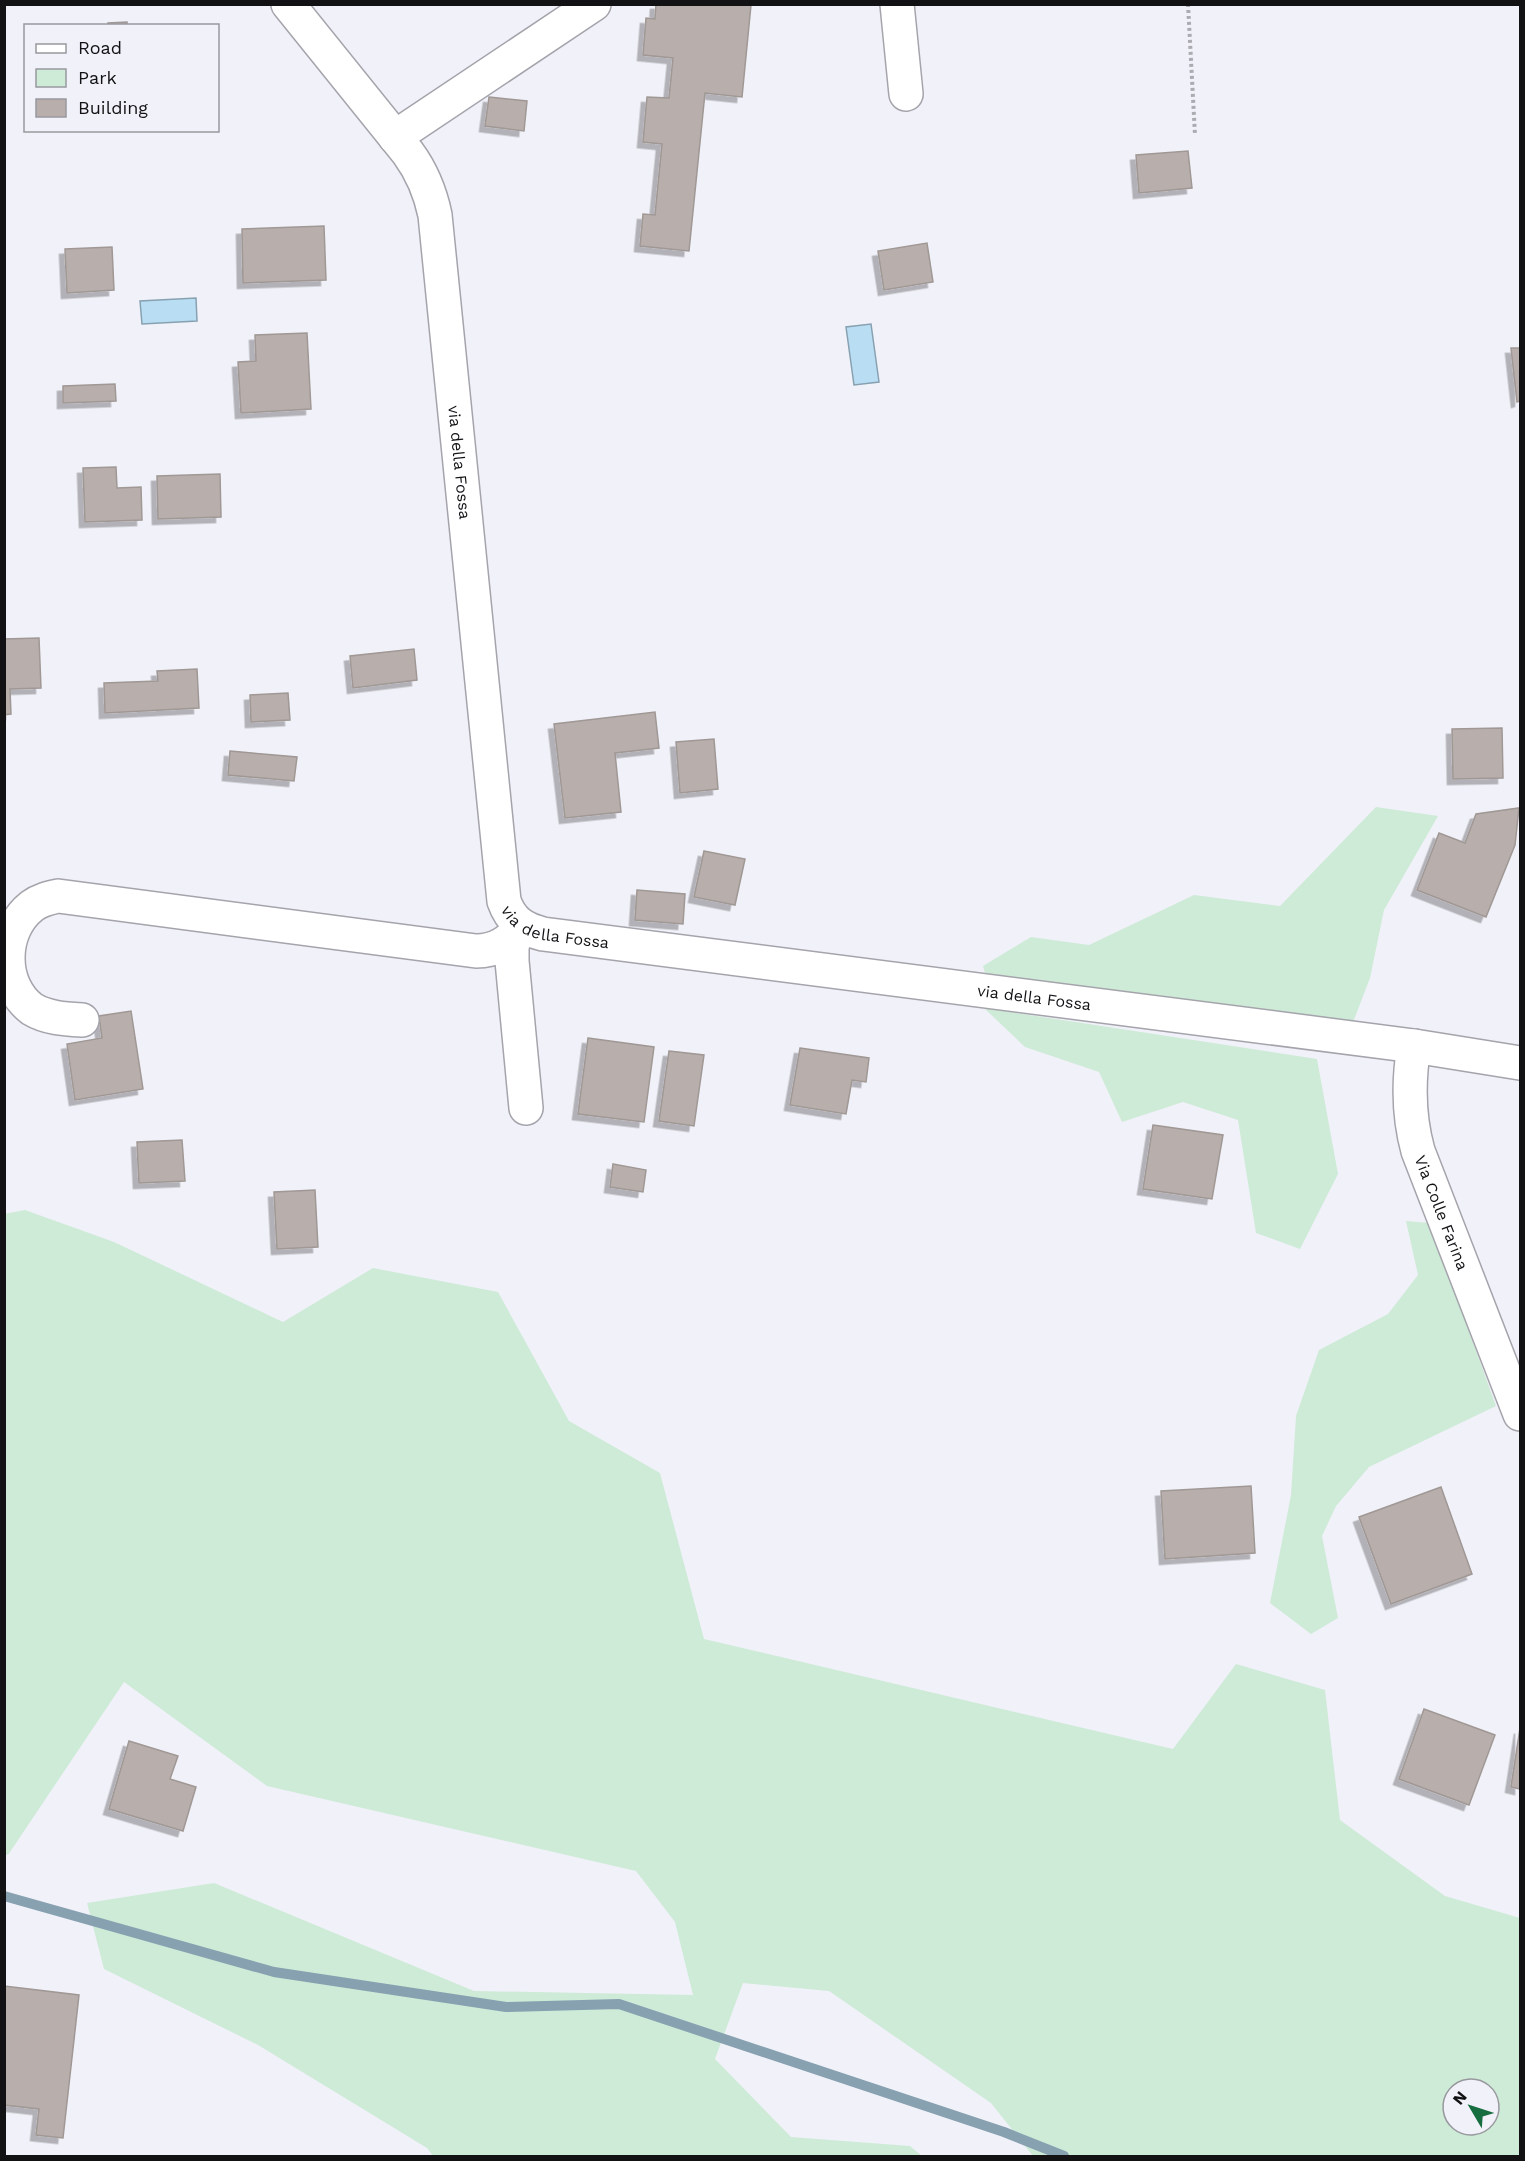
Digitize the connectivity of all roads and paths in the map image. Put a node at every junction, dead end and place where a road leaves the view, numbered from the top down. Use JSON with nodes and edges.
{"nodes":[{"id":1,"x":288,"y":4,"type":"edge"},
{"id":2,"x":594,"y":4,"type":"edge"},
{"id":3,"x":897,"y":4,"type":"edge"},
{"id":4,"x":1188,"y":4,"type":"edge"},
{"id":5,"x":906,"y":94,"type":"dead end"},
{"id":6,"x":1195,"y":135,"type":"dead end"},
{"id":7,"x":395,"y":137,"type":"junction"},
{"id":8,"x":519,"y":930,"type":"junction"},
{"id":9,"x":82,"y":1020,"type":"dead end"},
{"id":10,"x":1414,"y":1046,"type":"junction"},
{"id":11,"x":1521,"y":1063,"type":"edge"},
{"id":12,"x":526,"y":1108,"type":"dead end"},
{"id":13,"x":1513,"y":1375,"type":"edge"},
{"id":14,"x":1521,"y":1414,"type":"edge"}],
"edges":[{"from":1,"to":7,"type":"street","name":"via della Fossa"},
{"from":2,"to":7,"type":"street"},
{"from":3,"to":5,"type":"street"},
{"from":4,"to":6,"type":"path"},
{"from":7,"to":8,"type":"street","name":"via della Fossa"},
{"from":8,"to":9,"type":"street"},
{"from":8,"to":10,"type":"street","name":"via della Fossa"},
{"from":8,"to":12,"type":"street"},
{"from":10,"to":11,"type":"street","name":"via della Fossa"},
{"from":10,"to":13,"type":"street","name":"Via Colle Farina"},
{"from":13,"to":14,"type":"street","name":"Via Colle Farina"}]}
